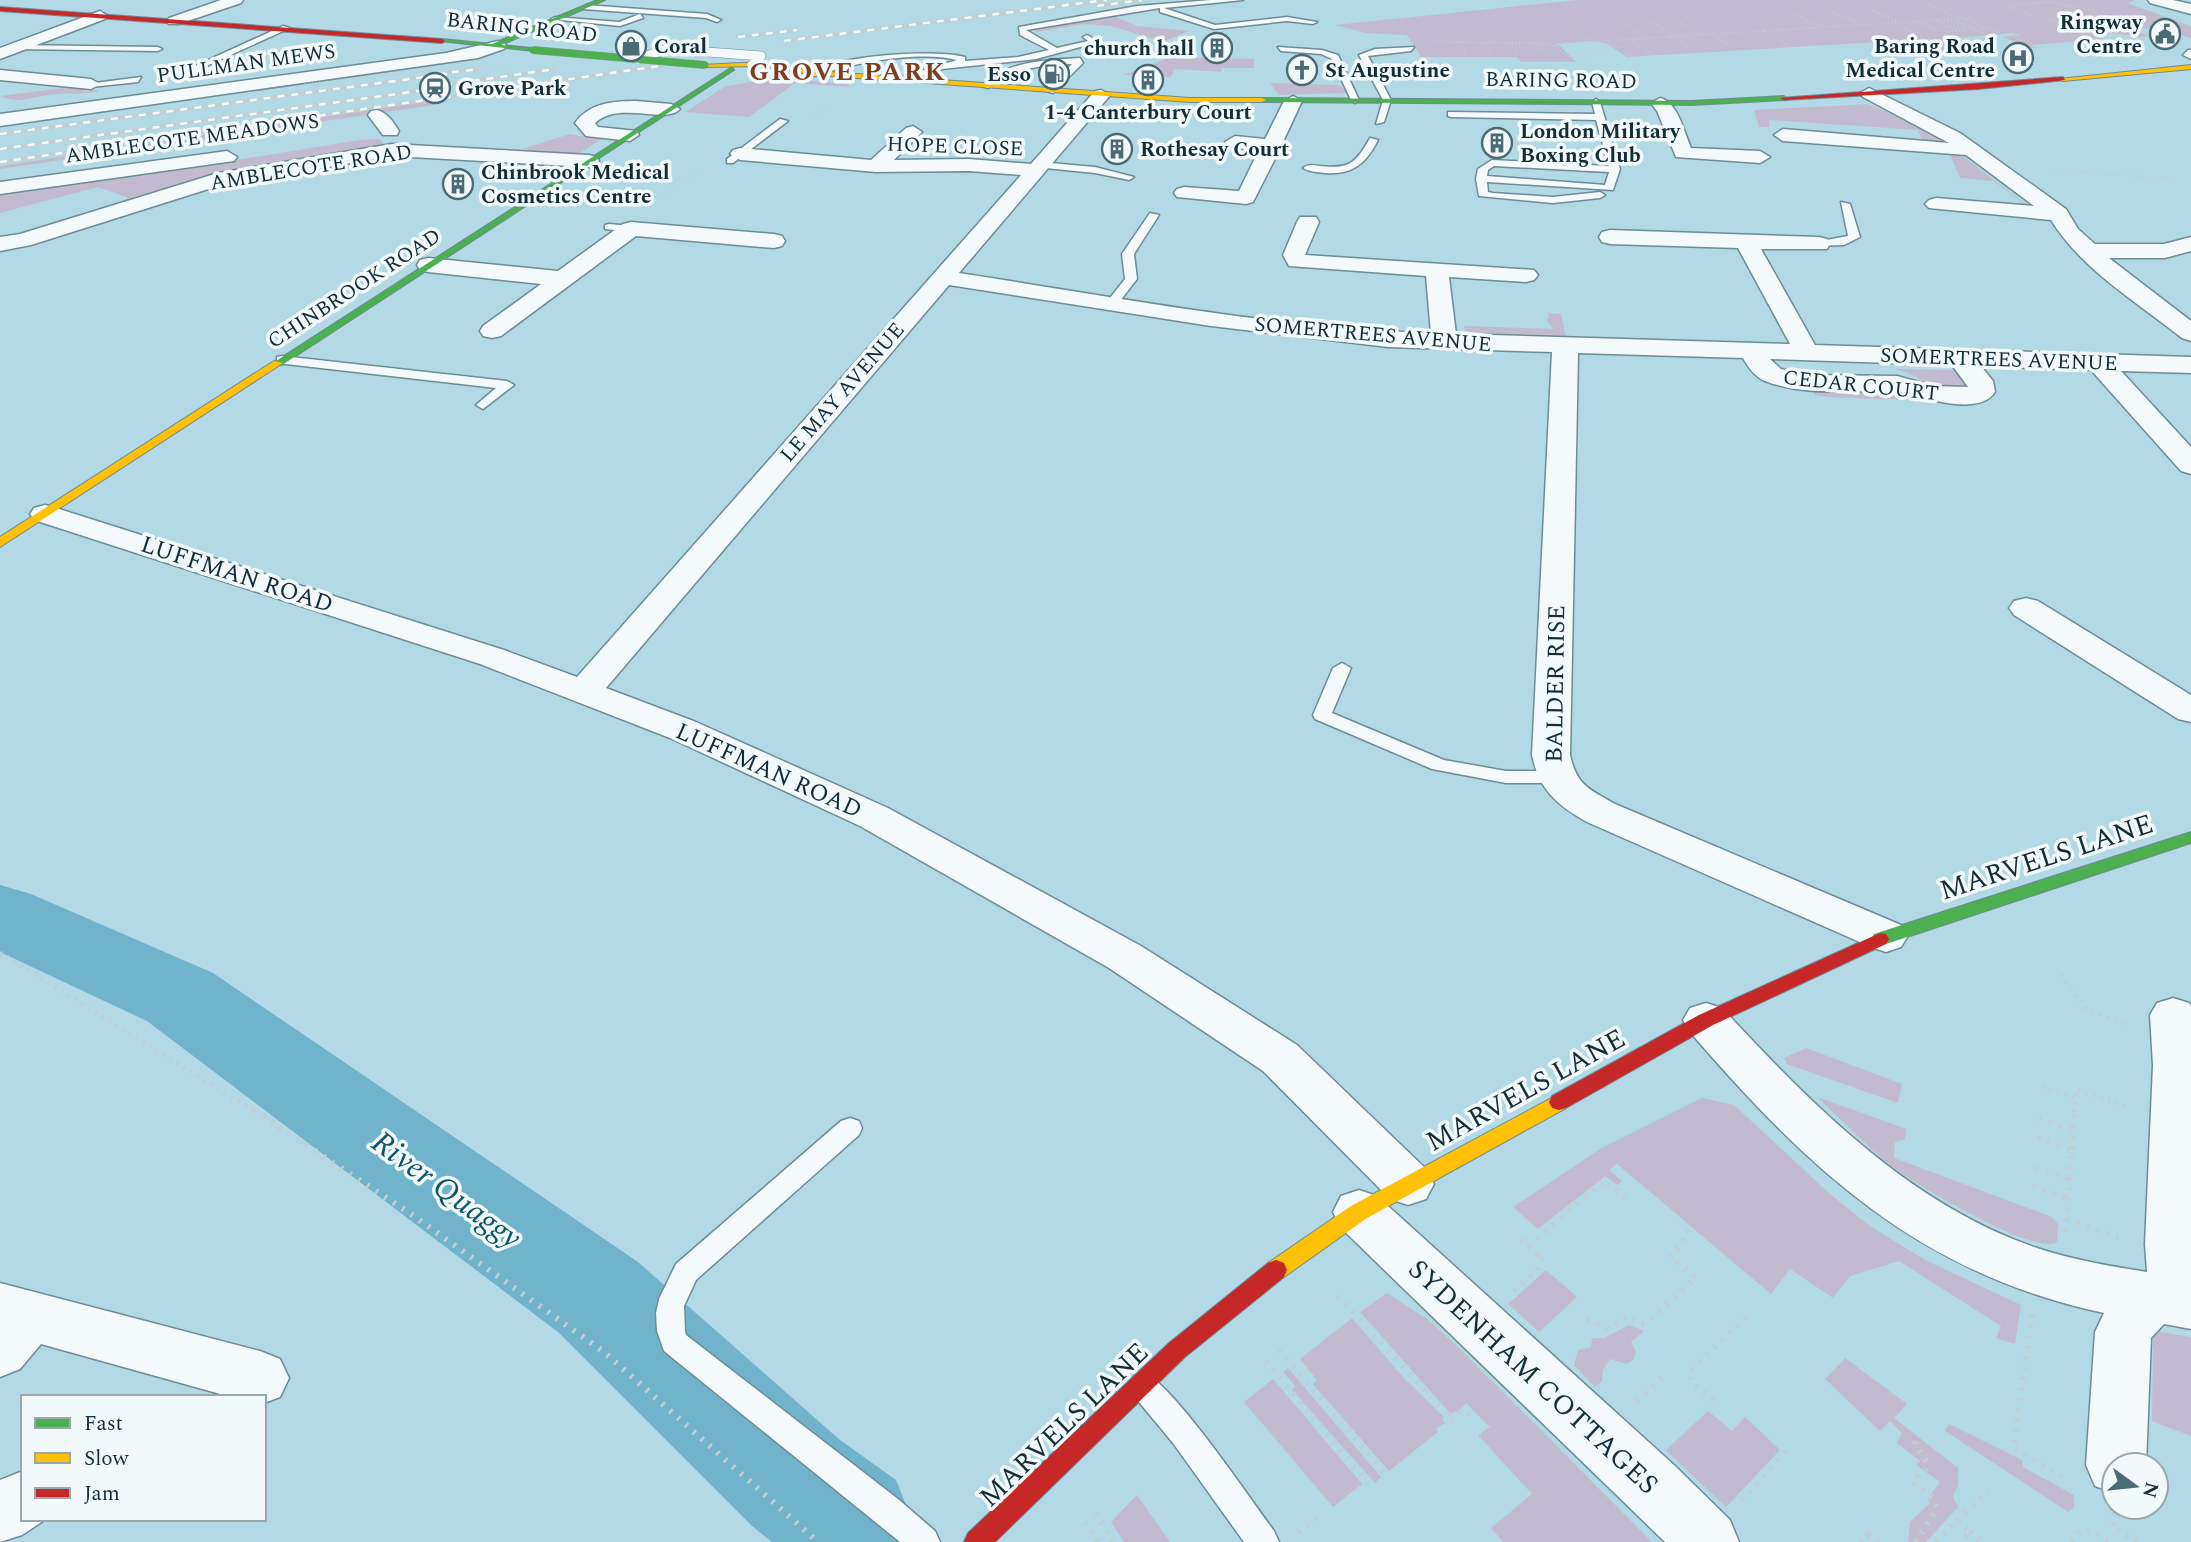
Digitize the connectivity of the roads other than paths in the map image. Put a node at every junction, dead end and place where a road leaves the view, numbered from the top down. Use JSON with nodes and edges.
{"nodes":[{"id":1,"x":236,"y":0,"type":"edge"},
{"id":2,"x":1239,"y":0,"type":"edge"},
{"id":3,"x":2155,"y":0,"type":"edge"},
{"id":4,"x":594,"y":3,"type":"edge"},
{"id":5,"x":118,"y":4,"type":"dead end"},
{"id":6,"x":1148,"y":7,"type":"junction"},
{"id":7,"x":0,"y":9,"type":"edge"},
{"id":8,"x":2191,"y":9,"type":"edge"},
{"id":9,"x":83,"y":15,"type":"junction"},
{"id":10,"x":100,"y":16,"type":"junction"},
{"id":11,"x":640,"y":16,"type":"dead end"},
{"id":12,"x":555,"y":19,"type":"junction"},
{"id":13,"x":717,"y":20,"type":"dead end"},
{"id":14,"x":174,"y":21,"type":"junction"},
{"id":15,"x":1313,"y":22,"type":"dead end"},
{"id":16,"x":286,"y":29,"type":"junction"},
{"id":17,"x":1087,"y":37,"type":"dead end"},
{"id":18,"x":496,"y":46,"type":"junction"},
{"id":19,"x":16,"y":47,"type":"junction"},
{"id":20,"x":158,"y":49,"type":"dead end"},
{"id":21,"x":1281,"y":49,"type":"dead end"},
{"id":22,"x":1411,"y":49,"type":"dead end"},
{"id":23,"x":1054,"y":51,"type":"junction"},
{"id":24,"x":0,"y":54,"type":"edge"},
{"id":25,"x":638,"y":60,"type":"junction"},
{"id":26,"x":958,"y":64,"type":"junction"},
{"id":27,"x":705,"y":65,"type":"junction"},
{"id":28,"x":752,"y":65,"type":"junction"},
{"id":29,"x":2191,"y":67,"type":"edge"},
{"id":30,"x":732,"y":69,"type":"junction"},
{"id":31,"x":190,"y":70,"type":"dead end"},
{"id":32,"x":816,"y":73,"type":"junction"},
{"id":33,"x":0,"y":75,"type":"edge"},
{"id":34,"x":901,"y":78,"type":"junction"},
{"id":35,"x":138,"y":79,"type":"dead end"},
{"id":36,"x":91,"y":84,"type":"joint"},
{"id":37,"x":985,"y":86,"type":"junction"},
{"id":38,"x":1050,"y":91,"type":"junction"},
{"id":39,"x":1869,"y":93,"type":"junction"},
{"id":40,"x":1101,"y":95,"type":"junction"},
{"id":41,"x":1354,"y":100,"type":"junction"},
{"id":42,"x":1387,"y":100,"type":"junction"},
{"id":43,"x":1293,"y":101,"type":"junction"},
{"id":44,"x":1660,"y":103,"type":"junction"},
{"id":45,"x":671,"y":109,"type":"junction"},
{"id":46,"x":1598,"y":109,"type":"junction"},
{"id":47,"x":1451,"y":114,"type":"dead end"},
{"id":48,"x":0,"y":120,"type":"edge"},
{"id":49,"x":783,"y":121,"type":"dead end"},
{"id":50,"x":1379,"y":122,"type":"dead end"},
{"id":51,"x":913,"y":132,"type":"dead end"},
{"id":52,"x":630,"y":135,"type":"junction"},
{"id":53,"x":1783,"y":135,"type":"dead end"},
{"id":54,"x":1373,"y":140,"type":"dead end"},
{"id":55,"x":1235,"y":142,"type":"dead end"},
{"id":56,"x":1274,"y":146,"type":"junction"},
{"id":57,"x":405,"y":149,"type":"junction"},
{"id":58,"x":1973,"y":151,"type":"junction"},
{"id":59,"x":735,"y":157,"type":"joint"},
{"id":60,"x":1760,"y":157,"type":"dead end"},
{"id":61,"x":589,"y":161,"type":"junction"},
{"id":62,"x":876,"y":166,"type":"junction"},
{"id":63,"x":1036,"y":168,"type":"junction"},
{"id":64,"x":1308,"y":168,"type":"dead end"},
{"id":65,"x":1615,"y":169,"type":"junction"},
{"id":66,"x":1129,"y":177,"type":"dead end"},
{"id":67,"x":1481,"y":179,"type":"junction"},
{"id":68,"x":0,"y":188,"type":"edge"},
{"id":69,"x":1609,"y":188,"type":"junction"},
{"id":70,"x":1184,"y":193,"type":"dead end"},
{"id":71,"x":1845,"y":204,"type":"dead end"},
{"id":72,"x":1936,"y":204,"type":"dead end"},
{"id":73,"x":2058,"y":214,"type":"junction"},
{"id":74,"x":1154,"y":215,"type":"dead end"},
{"id":75,"x":1308,"y":222,"type":"dead end"},
{"id":76,"x":1610,"y":237,"type":"dead end"},
{"id":77,"x":774,"y":241,"type":"dead end"},
{"id":78,"x":1746,"y":242,"type":"junction"},
{"id":79,"x":0,"y":244,"type":"edge"},
{"id":80,"x":1819,"y":244,"type":"joint"},
{"id":81,"x":2191,"y":244,"type":"edge"},
{"id":82,"x":2089,"y":251,"type":"junction"},
{"id":83,"x":428,"y":265,"type":"junction"},
{"id":84,"x":1437,"y":270,"type":"junction"},
{"id":85,"x":1526,"y":275,"type":"dead end"},
{"id":86,"x":942,"y":276,"type":"junction"},
{"id":87,"x":563,"y":279,"type":"junction"},
{"id":88,"x":1170,"y":294,"type":"dead end"},
{"id":89,"x":1112,"y":303,"type":"junction"},
{"id":90,"x":1216,"y":309,"type":"junction"},
{"id":91,"x":1283,"y":310,"type":"dead end"},
{"id":92,"x":1416,"y":315,"type":"dead end"},
{"id":93,"x":1530,"y":323,"type":"dead end"},
{"id":94,"x":1443,"y":330,"type":"junction"},
{"id":95,"x":492,"y":331,"type":"dead end"},
{"id":96,"x":2191,"y":333,"type":"edge"},
{"id":97,"x":1565,"y":346,"type":"junction"},
{"id":98,"x":1753,"y":352,"type":"junction"},
{"id":99,"x":1807,"y":354,"type":"junction"},
{"id":100,"x":1961,"y":359,"type":"junction"},
{"id":101,"x":282,"y":360,"type":"junction"},
{"id":102,"x":2098,"y":362,"type":"junction"},
{"id":103,"x":2191,"y":365,"type":"edge"},
{"id":104,"x":482,"y":405,"type":"dead end"},
{"id":105,"x":2191,"y":465,"type":"edge"},
{"id":106,"x":45,"y":514,"type":"junction"},
{"id":107,"x":0,"y":543,"type":"edge"},
{"id":108,"x":2026,"y":608,"type":"dead end"},
{"id":109,"x":1342,"y":668,"type":"dead end"},
{"id":110,"x":584,"y":691,"type":"junction"},
{"id":111,"x":2191,"y":711,"type":"edge"},
{"id":112,"x":1554,"y":776,"type":"junction"},
{"id":113,"x":2191,"y":837,"type":"edge"},
{"id":114,"x":1886,"y":936,"type":"junction"},
{"id":115,"x":2173,"y":1015,"type":"dead end"},
{"id":116,"x":1706,"y":1020,"type":"junction"},
{"id":117,"x":2184,"y":1067,"type":"edge"},
{"id":118,"x":850,"y":1128,"type":"dead end"},
{"id":119,"x":1409,"y":1184,"type":"junction"},
{"id":120,"x":1359,"y":1212,"type":"junction"},
{"id":121,"x":2172,"y":1300,"type":"edge"},
{"id":122,"x":10,"y":1325,"type":"edge"},
{"id":123,"x":1141,"y":1382,"type":"junction"},
{"id":124,"x":227,"y":1395,"type":"edge"},
{"id":125,"x":2093,"y":1473,"type":"edge"},
{"id":126,"x":21,"y":1502,"type":"edge"},
{"id":127,"x":0,"y":1513,"type":"edge"},
{"id":128,"x":1720,"y":1527,"type":"edge"},
{"id":129,"x":924,"y":1542,"type":"edge"},
{"id":130,"x":977,"y":1542,"type":"edge"},
{"id":131,"x":1263,"y":1542,"type":"edge"}],
"edges":[{"from":1,"to":14,"type":"street"},
{"from":2,"to":6,"type":"lane"},
{"from":3,"to":8,"type":"street"},
{"from":4,"to":12,"type":"main road"},
{"from":4,"to":13,"type":"lane"},
{"from":5,"to":9,"type":"street","name":"BARING ROAD"},
{"from":6,"to":15,"type":"lane"},
{"from":6,"to":23,"type":"lane"},
{"from":7,"to":9,"type":"main road","name":"BARING ROAD"},
{"from":9,"to":10,"type":"main road","name":"BARING ROAD"},
{"from":10,"to":14,"type":"main road","name":"BARING ROAD"},
{"from":10,"to":19,"type":"street"},
{"from":11,"to":12,"type":"lane"},
{"from":12,"to":18,"type":"main road"},
{"from":14,"to":16,"type":"main road","name":"BARING ROAD"},
{"from":16,"to":18,"type":"main road","name":"BARING ROAD"},
{"from":16,"to":31,"type":"lane"},
{"from":17,"to":23,"type":"lane"},
{"from":18,"to":25,"type":"main road","name":"BARING ROAD","bridge":true},
{"from":18,"to":48,"type":"street","name":"PULLMAN MEWS"},
{"from":19,"to":20,"type":"lane"},
{"from":19,"to":24,"type":"street"},
{"from":21,"to":41,"type":"lane"},
{"from":22,"to":42,"type":"lane"},
{"from":23,"to":26,"type":"lane"},
{"from":25,"to":27,"type":"main road","name":"BARING ROAD","bridge":true},
{"from":25,"to":28,"type":"lane","bridge":true},
{"from":26,"to":32,"type":"lane"},
{"from":26,"to":34,"type":"lane"},
{"from":27,"to":28,"type":"main road","name":"BARING ROAD"},
{"from":27,"to":30,"type":"main road","name":"BARING ROAD"},
{"from":28,"to":32,"type":"main road","name":"BARING ROAD"},
{"from":29,"to":39,"type":"main road","name":"BARING ROAD"},
{"from":30,"to":32,"type":"main road","name":"BARING ROAD"},
{"from":30,"to":45,"type":"main road","name":"CHINBROOK ROAD"},
{"from":32,"to":34,"type":"main road","name":"BARING ROAD"},
{"from":33,"to":36,"type":"street"},
{"from":34,"to":37,"type":"main road","name":"BARING ROAD"},
{"from":35,"to":36,"type":"lane"},
{"from":37,"to":38,"type":"main road","name":"BARING ROAD"},
{"from":37,"to":38,"type":"lane"},
{"from":38,"to":40,"type":"main road","name":"BARING ROAD"},
{"from":39,"to":44,"type":"main road","name":"BARING ROAD"},
{"from":39,"to":58,"type":"street"},
{"from":40,"to":43,"type":"main road","name":"BARING ROAD"},
{"from":40,"to":63,"type":"street","name":"LE MAY AVENUE"},
{"from":41,"to":42,"type":"main road","name":"BARING ROAD"},
{"from":41,"to":43,"type":"main road","name":"BARING ROAD"},
{"from":42,"to":46,"type":"main road","name":"BARING ROAD"},
{"from":42,"to":50,"type":"lane"},
{"from":43,"to":56,"type":"street"},
{"from":44,"to":46,"type":"main road","name":"BARING ROAD"},
{"from":44,"to":60,"type":"street"},
{"from":45,"to":52,"type":"main road","name":"CHINBROOK ROAD"},
{"from":45,"to":52,"type":"street"},
{"from":46,"to":47,"type":"lane"},
{"from":46,"to":65,"type":"lane"},
{"from":49,"to":59,"type":"lane","name":"HOPE CLOSE"},
{"from":51,"to":62,"type":"street","name":"HOPE CLOSE"},
{"from":52,"to":61,"type":"main road","name":"CHINBROOK ROAD"},
{"from":53,"to":58,"type":"street"},
{"from":54,"to":64,"type":"lane"},
{"from":55,"to":56,"type":"street"},
{"from":56,"to":70,"type":"street"},
{"from":57,"to":61,"type":"street","name":"AMBLECOTE ROAD"},
{"from":57,"to":68,"type":"street","name":"AMBLECOTE MEADOWS"},
{"from":57,"to":79,"type":"street","name":"AMBLECOTE ROAD"},
{"from":58,"to":73,"type":"street"},
{"from":59,"to":62,"type":"street","name":"HOPE CLOSE"},
{"from":61,"to":83,"type":"main road","name":"CHINBROOK ROAD"},
{"from":62,"to":63,"type":"street","name":"HOPE CLOSE"},
{"from":63,"to":66,"type":"lane"},
{"from":63,"to":86,"type":"street","name":"LE MAY AVENUE"},
{"from":65,"to":67,"type":"lane"},
{"from":65,"to":69,"type":"lane"},
{"from":67,"to":69,"type":"lane"},
{"from":67,"to":69,"type":"lane"},
{"from":71,"to":80,"type":"lane"},
{"from":72,"to":73,"type":"street"},
{"from":73,"to":82,"type":"street"},
{"from":74,"to":89,"type":"lane"},
{"from":75,"to":84,"type":"street"},
{"from":76,"to":78,"type":"street"},
{"from":77,"to":87,"type":"street"},
{"from":78,"to":80,"type":"street"},
{"from":78,"to":99,"type":"street"},
{"from":81,"to":82,"type":"street"},
{"from":82,"to":96,"type":"street"},
{"from":83,"to":87,"type":"street"},
{"from":83,"to":101,"type":"main road","name":"CHINBROOK ROAD"},
{"from":84,"to":85,"type":"street"},
{"from":84,"to":94,"type":"street"},
{"from":86,"to":89,"type":"street","name":"SOMERTREES AVENUE"},
{"from":86,"to":110,"type":"street","name":"LE MAY AVENUE"},
{"from":87,"to":95,"type":"street"},
{"from":88,"to":90,"type":"street"},
{"from":89,"to":90,"type":"street","name":"SOMERTREES AVENUE"},
{"from":90,"to":91,"type":"street"},
{"from":90,"to":94,"type":"street","name":"SOMERTREES AVENUE"},
{"from":92,"to":94,"type":"street"},
{"from":93,"to":94,"type":"street"},
{"from":94,"to":97,"type":"street","name":"SOMERTREES AVENUE"},
{"from":97,"to":98,"type":"street","name":"SOMERTREES AVENUE"},
{"from":97,"to":112,"type":"street","name":"BALDER RISE"},
{"from":98,"to":99,"type":"street","name":"SOMERTREES AVENUE"},
{"from":98,"to":100,"type":"street","name":"CEDAR COURT"},
{"from":99,"to":100,"type":"street","name":"SOMERTREES AVENUE"},
{"from":100,"to":102,"type":"street","name":"SOMERTREES AVENUE"},
{"from":101,"to":104,"type":"lane"},
{"from":101,"to":106,"type":"main road","name":"CHINBROOK ROAD"},
{"from":102,"to":103,"type":"street","name":"SOMERTREES AVENUE"},
{"from":102,"to":105,"type":"street"},
{"from":106,"to":107,"type":"main road","name":"CHINBROOK ROAD"},
{"from":106,"to":110,"type":"street","name":"LUFFMAN ROAD"},
{"from":108,"to":111,"type":"street"},
{"from":109,"to":112,"type":"lane"},
{"from":110,"to":119,"type":"street","name":"LUFFMAN ROAD"},
{"from":112,"to":114,"type":"street","name":"BALDER RISE"},
{"from":113,"to":114,"type":"main road","name":"MARVELS LANE"},
{"from":114,"to":116,"type":"main road","name":"MARVELS LANE"},
{"from":115,"to":117,"type":"street"},
{"from":116,"to":119,"type":"main road","name":"MARVELS LANE"},
{"from":116,"to":121,"type":"street"},
{"from":117,"to":121,"type":"street"},
{"from":118,"to":129,"type":"lane"},
{"from":119,"to":120,"type":"main road","name":"MARVELS LANE"},
{"from":120,"to":123,"type":"main road","name":"MARVELS LANE"},
{"from":120,"to":128,"type":"street","name":"SYDENHAM COTTAGES"},
{"from":121,"to":125,"type":"street"},
{"from":122,"to":124,"type":"street"},
{"from":123,"to":130,"type":"main road","name":"MARVELS LANE"},
{"from":123,"to":131,"type":"lane"},
{"from":126,"to":127,"type":"street"}]}
